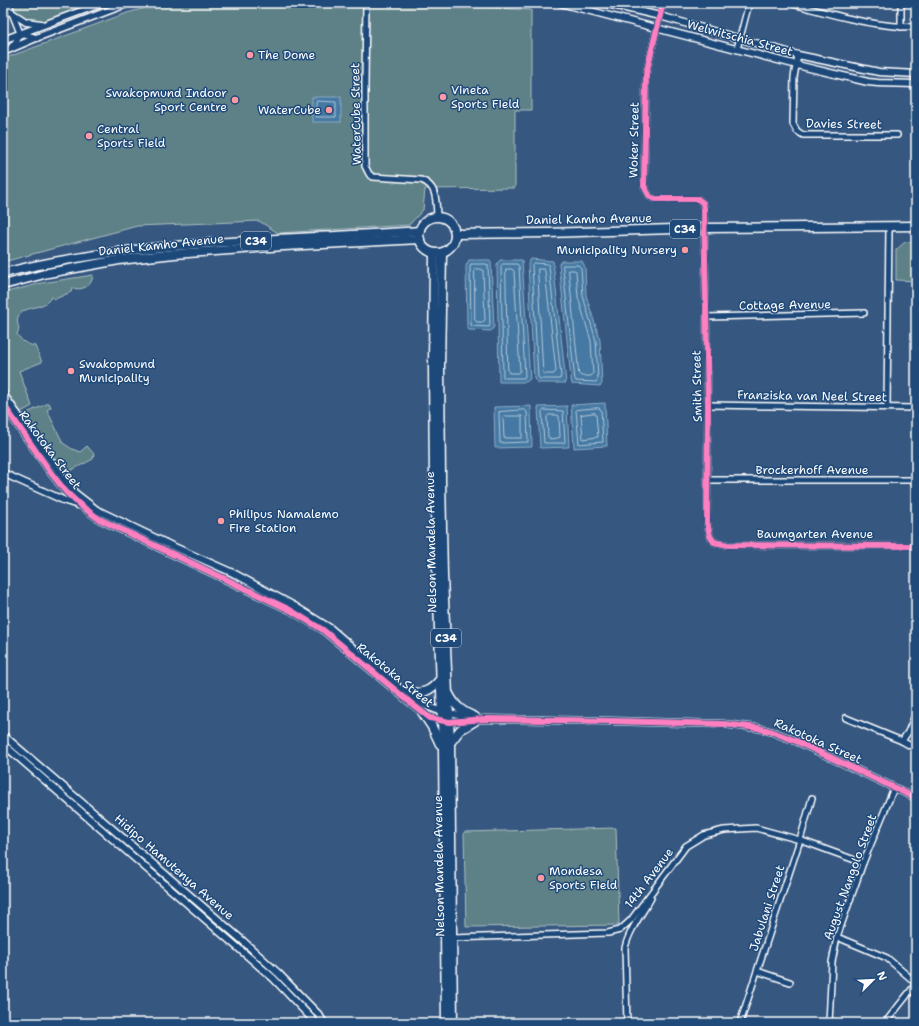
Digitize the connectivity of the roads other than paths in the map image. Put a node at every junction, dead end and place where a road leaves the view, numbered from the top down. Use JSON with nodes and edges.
{"nodes":[{"id":1,"x":4,"y":3,"type":"edge"},
{"id":2,"x":9,"y":3,"type":"edge"},
{"id":3,"x":103,"y":3,"type":"edge"},
{"id":4,"x":129,"y":3,"type":"edge"},
{"id":5,"x":366,"y":3,"type":"edge"},
{"id":6,"x":560,"y":3,"type":"edge"},
{"id":7,"x":604,"y":3,"type":"edge"},
{"id":8,"x":663,"y":3,"type":"edge"},
{"id":9,"x":749,"y":3,"type":"edge"},
{"id":10,"x":789,"y":3,"type":"edge"},
{"id":11,"x":901,"y":3,"type":"edge"},
{"id":12,"x":3,"y":6,"type":"edge"},
{"id":13,"x":12,"y":13,"type":"junction"},
{"id":14,"x":660,"y":16,"type":"junction"},
{"id":15,"x":50,"y":23,"type":"junction"},
{"id":16,"x":901,"y":27,"type":"junction"},
{"id":17,"x":916,"y":27,"type":"edge"},
{"id":18,"x":657,"y":28,"type":"junction"},
{"id":19,"x":20,"y":33,"type":"junction"},
{"id":20,"x":36,"y":38,"type":"junction"},
{"id":21,"x":739,"y":39,"type":"junction"},
{"id":22,"x":3,"y":40,"type":"edge"},
{"id":23,"x":10,"y":49,"type":"junction"},
{"id":24,"x":737,"y":49,"type":"junction"},
{"id":25,"x":3,"y":52,"type":"edge"},
{"id":26,"x":798,"y":55,"type":"junction"},
{"id":27,"x":797,"y":65,"type":"junction"},
{"id":28,"x":916,"y":74,"type":"edge"},
{"id":29,"x":916,"y":84,"type":"edge"},
{"id":30,"x":897,"y":135,"type":"dead end"},
{"id":31,"x":436,"y":217,"type":"junction"},
{"id":32,"x":916,"y":226,"type":"edge"},
{"id":33,"x":889,"y":227,"type":"junction"},
{"id":34,"x":705,"y":228,"type":"junction"},
{"id":35,"x":455,"y":234,"type":"junction"},
{"id":36,"x":420,"y":235,"type":"junction"},
{"id":37,"x":438,"y":253,"type":"junction"},
{"id":38,"x":3,"y":273,"type":"edge"},
{"id":39,"x":3,"y":285,"type":"edge"},
{"id":40,"x":864,"y":313,"type":"dead end"},
{"id":41,"x":707,"y":317,"type":"junction"},
{"id":42,"x":3,"y":394,"type":"edge"},
{"id":43,"x":3,"y":404,"type":"edge"},
{"id":44,"x":708,"y":405,"type":"junction"},
{"id":45,"x":887,"y":408,"type":"junction"},
{"id":46,"x":916,"y":408,"type":"edge"},
{"id":47,"x":5,"y":474,"type":"dead end"},
{"id":48,"x":708,"y":480,"type":"junction"},
{"id":49,"x":916,"y":480,"type":"edge"},
{"id":50,"x":80,"y":505,"type":"junction"},
{"id":51,"x":714,"y":542,"type":"joint"},
{"id":52,"x":916,"y":546,"type":"edge"},
{"id":53,"x":441,"y":678,"type":"junction"},
{"id":54,"x":404,"y":692,"type":"junction"},
{"id":55,"x":448,"y":692,"type":"junction"},
{"id":56,"x":422,"y":712,"type":"junction"},
{"id":57,"x":916,"y":713,"type":"edge"},
{"id":58,"x":445,"y":717,"type":"junction"},
{"id":59,"x":846,"y":718,"type":"dead end"},
{"id":60,"x":475,"y":719,"type":"junction"},
{"id":61,"x":3,"y":735,"type":"edge"},
{"id":62,"x":902,"y":741,"type":"junction"},
{"id":63,"x":450,"y":743,"type":"junction"},
{"id":64,"x":3,"y":744,"type":"edge"},
{"id":65,"x":916,"y":749,"type":"edge"},
{"id":66,"x":443,"y":750,"type":"junction"},
{"id":67,"x":894,"y":788,"type":"junction"},
{"id":68,"x":812,"y":798,"type":"dead end"},
{"id":69,"x":916,"y":798,"type":"edge"},
{"id":70,"x":800,"y":840,"type":"junction"},
{"id":71,"x":863,"y":863,"type":"junction"},
{"id":72,"x":661,"y":880,"type":"junction"},
{"id":73,"x":837,"y":937,"type":"junction"},
{"id":74,"x":448,"y":938,"type":"junction"},
{"id":75,"x":757,"y":971,"type":"junction"},
{"id":76,"x":790,"y":982,"type":"dead end"},
{"id":77,"x":916,"y":984,"type":"edge"},
{"id":78,"x":316,"y":1023,"type":"edge"},
{"id":79,"x":324,"y":1023,"type":"edge"},
{"id":80,"x":446,"y":1023,"type":"edge"},
{"id":81,"x":453,"y":1023,"type":"edge"},
{"id":82,"x":627,"y":1023,"type":"edge"},
{"id":83,"x":740,"y":1023,"type":"edge"},
{"id":84,"x":829,"y":1023,"type":"edge"},
{"id":85,"x":885,"y":1023,"type":"edge"}],
"edges":[{"from":1,"to":12,"type":"street"},
{"from":2,"to":13,"type":"street"},
{"from":3,"to":15,"type":"street"},
{"from":4,"to":20,"type":"street"},
{"from":5,"to":31,"type":"street","name":"WaterCube Street"},
{"from":6,"to":18,"type":"street","name":"Welwitschia Street"},
{"from":7,"to":14,"type":"street","name":"Welwitschia Street"},
{"from":8,"to":14,"type":"street","name":"Woker Street"},
{"from":9,"to":21,"type":"street"},
{"from":10,"to":16,"type":"street"},
{"from":11,"to":16,"type":"street"},
{"from":13,"to":15,"type":"street"},
{"from":13,"to":19,"type":"street"},
{"from":14,"to":18,"type":"street","name":"Woker Street"},
{"from":14,"to":21,"type":"street","name":"Welwitschia Street"},
{"from":15,"to":19,"type":"street"},
{"from":16,"to":17,"type":"street"},
{"from":18,"to":24,"type":"street","name":"Welwitschia Street"},
{"from":18,"to":34,"type":"street","name":"Woker Street"},
{"from":19,"to":20,"type":"street"},
{"from":19,"to":22,"type":"street"},
{"from":19,"to":23,"type":"street"},
{"from":20,"to":23,"type":"street"},
{"from":21,"to":24,"type":"street"},
{"from":21,"to":26,"type":"street","name":"Welwitschia Street"},
{"from":23,"to":25,"type":"street"},
{"from":24,"to":27,"type":"street","name":"Welwitschia Street"},
{"from":26,"to":27,"type":"street","name":"Davies Street"},
{"from":26,"to":28,"type":"street","name":"Welwitschia Street"},
{"from":27,"to":29,"type":"street","name":"Welwitschia Street"},
{"from":27,"to":30,"type":"street","name":"Davies Street"},
{"from":31,"to":35,"type":"main road"},
{"from":31,"to":36,"type":"main road"},
{"from":32,"to":33,"type":"main road","name":"Daniel Kamho Avenue","number":"C34"},
{"from":33,"to":34,"type":"main road","name":"Daniel Kamho Avenue","number":"C34"},
{"from":33,"to":45,"type":"street"},
{"from":34,"to":35,"type":"main road","name":"Daniel Kamho Avenue","number":"C34"},
{"from":34,"to":41,"type":"street","name":"Smith Street"},
{"from":35,"to":37,"type":"main road"},
{"from":36,"to":37,"type":"main road"},
{"from":36,"to":38,"type":"main road","name":"Daniel Kamho Avenue","number":"C34"},
{"from":36,"to":39,"type":"main road","name":"Daniel Kamho Avenue","number":"C34"},
{"from":37,"to":53,"type":"main road","name":"Nelson Mandela Avenue","number":"C34"},
{"from":37,"to":55,"type":"main road","name":"Nelson Mandela Avenue","number":"C34"},
{"from":40,"to":41,"type":"street","name":"Cottage Avenue"},
{"from":41,"to":44,"type":"street","name":"Smith Street"},
{"from":42,"to":54,"type":"street","name":"Rakotoka Street"},
{"from":43,"to":50,"type":"street","name":"Rakotoka Street"},
{"from":44,"to":45,"type":"street","name":"Franziska van Neel Street"},
{"from":44,"to":48,"type":"street","name":"Smith Street"},
{"from":45,"to":46,"type":"street","name":"Franziska van Neel Street"},
{"from":47,"to":50,"type":"street"},
{"from":48,"to":49,"type":"street","name":"Brockerhoff Avenue"},
{"from":48,"to":51,"type":"street","name":"Smith Street"},
{"from":50,"to":56,"type":"street","name":"Rakotoka Street"},
{"from":51,"to":52,"type":"street","name":"Baumgarten Avenue"},
{"from":53,"to":54,"type":"main road"},
{"from":53,"to":58,"type":"main road","name":"Nelson Mandela Avenue","number":"C34"},
{"from":54,"to":58,"type":"street","name":"Rakotoka Street"},
{"from":55,"to":58,"type":"main road","name":"Nelson Mandela Avenue","number":"C34"},
{"from":55,"to":60,"type":"main road"},
{"from":56,"to":58,"type":"street","name":"Rakotoka Street"},
{"from":56,"to":66,"type":"main road"},
{"from":57,"to":62,"type":"street"},
{"from":58,"to":60,"type":"street","name":"Rakotoka Street"},
{"from":58,"to":63,"type":"main road","name":"Nelson Mandela Avenue","number":"C34"},
{"from":58,"to":66,"type":"main road","name":"Nelson Mandela Avenue","number":"C34"},
{"from":59,"to":62,"type":"street"},
{"from":60,"to":63,"type":"main road"},
{"from":60,"to":67,"type":"street","name":"Rakotoka Street"},
{"from":61,"to":79,"type":"street","name":"Hidipo Hamutenya Avenue"},
{"from":62,"to":65,"type":"street"},
{"from":63,"to":74,"type":"main road","name":"Nelson Mandela Avenue","number":"C34"},
{"from":64,"to":78,"type":"street","name":"Hidipo Hamutenya Avenue"},
{"from":66,"to":74,"type":"main road","name":"Nelson Mandela Avenue","number":"C34"},
{"from":67,"to":69,"type":"street","name":"Rakotoka Street"},
{"from":67,"to":71,"type":"street","name":"August Nangolo Street"},
{"from":68,"to":70,"type":"street","name":"Jabulani Street"},
{"from":70,"to":71,"type":"street","name":"14th Avenue"},
{"from":70,"to":72,"type":"street","name":"14th Avenue"},
{"from":70,"to":75,"type":"street","name":"Jabulani Street"},
{"from":71,"to":73,"type":"street","name":"August Nangolo Street"},
{"from":72,"to":74,"type":"street","name":"14th Avenue"},
{"from":72,"to":82,"type":"street"},
{"from":73,"to":77,"type":"street"},
{"from":73,"to":84,"type":"street","name":"August Nangolo Street"},
{"from":74,"to":80,"type":"main road","name":"Nelson Mandela Avenue","number":"C34"},
{"from":74,"to":81,"type":"main road","name":"Nelson Mandela Avenue","number":"C34"},
{"from":75,"to":76,"type":"street"},
{"from":75,"to":83,"type":"street","name":"Jabulani Street"},
{"from":77,"to":85,"type":"street"}]}
